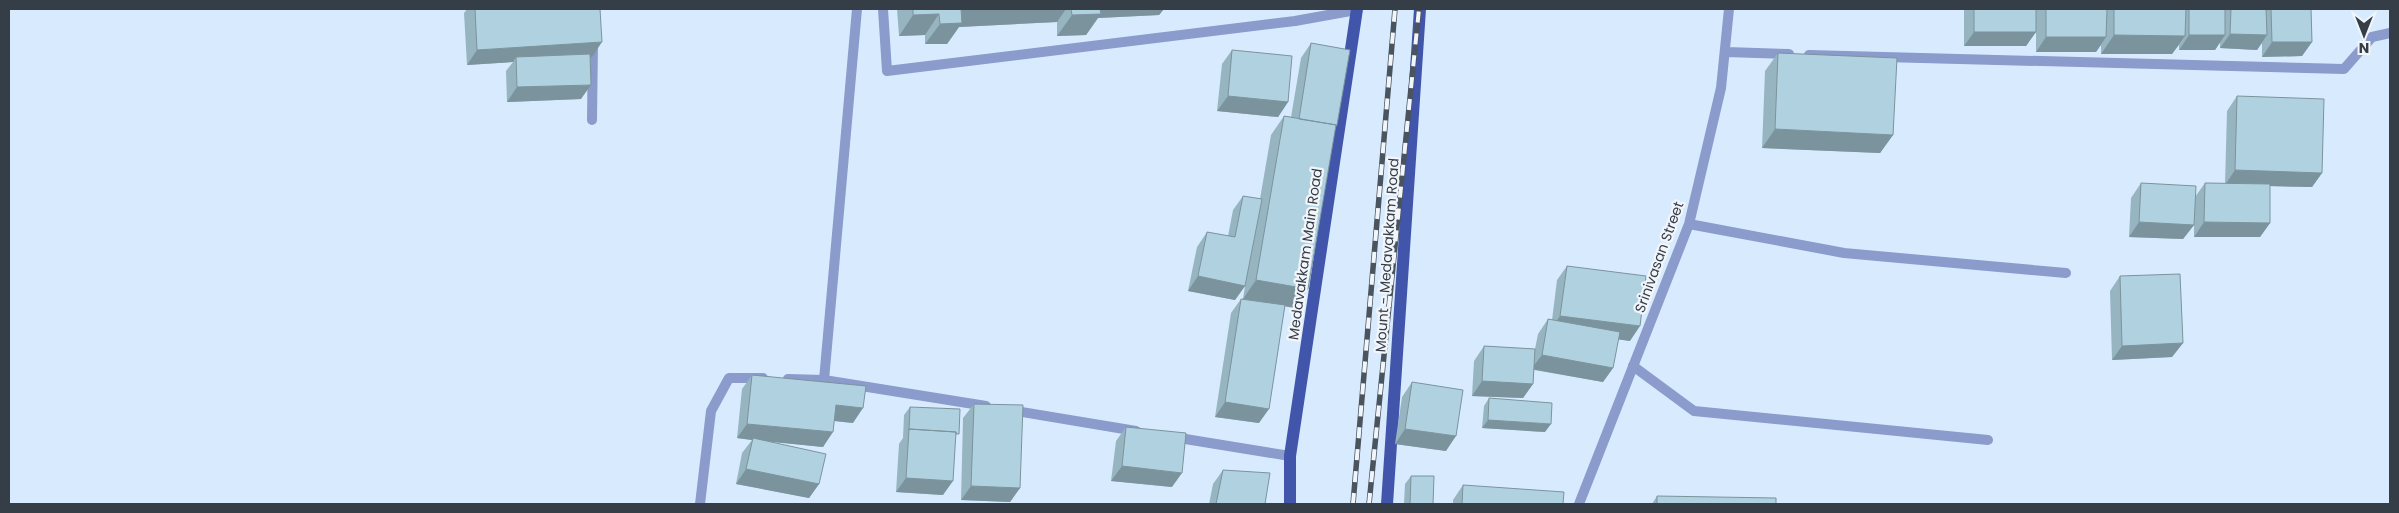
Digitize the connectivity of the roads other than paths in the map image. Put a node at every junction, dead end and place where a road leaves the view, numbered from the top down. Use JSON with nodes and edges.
{"nodes":[{"id":1,"x":857,"y":9,"type":"edge"},
{"id":2,"x":882,"y":9,"type":"edge"},
{"id":3,"x":1356,"y":9,"type":"edge"},
{"id":4,"x":1420,"y":9,"type":"edge"},
{"id":5,"x":1729,"y":9,"type":"edge"},
{"id":6,"x":594,"y":27,"type":"edge"},
{"id":7,"x":2390,"y":33,"type":"edge"},
{"id":8,"x":1726,"y":52,"type":"junction"},
{"id":9,"x":592,"y":120,"type":"dead end"},
{"id":10,"x":1689,"y":224,"type":"junction"},
{"id":11,"x":2066,"y":273,"type":"dead end"},
{"id":12,"x":1633,"y":366,"type":"junction"},
{"id":13,"x":824,"y":380,"type":"junction"},
{"id":14,"x":1145,"y":432,"type":"edge"},
{"id":15,"x":1164,"y":436,"type":"edge"},
{"id":16,"x":1988,"y":440,"type":"dead end"},
{"id":17,"x":1290,"y":456,"type":"junction"},
{"id":18,"x":700,"y":504,"type":"edge"},
{"id":19,"x":1290,"y":504,"type":"edge"},
{"id":20,"x":1386,"y":504,"type":"edge"},
{"id":21,"x":1579,"y":504,"type":"edge"}],
"edges":[{"from":1,"to":13,"type":"street"},
{"from":2,"to":3,"type":"street"},
{"from":3,"to":17,"type":"main road","name":"Medavakkam Main Road"},
{"from":4,"to":20,"type":"main road","name":"Mount - Medavakkam Road"},
{"from":5,"to":8,"type":"street","name":"Srinivasan Street"},
{"from":6,"to":9,"type":"street"},
{"from":7,"to":8,"type":"street"},
{"from":8,"to":10,"type":"street","name":"Srinivasan Street"},
{"from":10,"to":11,"type":"street"},
{"from":10,"to":12,"type":"street","name":"Srinivasan Street"},
{"from":12,"to":16,"type":"street"},
{"from":12,"to":21,"type":"street","name":"Srinivasan Street"},
{"from":13,"to":14,"type":"street"},
{"from":13,"to":18,"type":"street"},
{"from":15,"to":17,"type":"street"},
{"from":17,"to":19,"type":"main road","name":"Medavakkam Main Road"}]}
